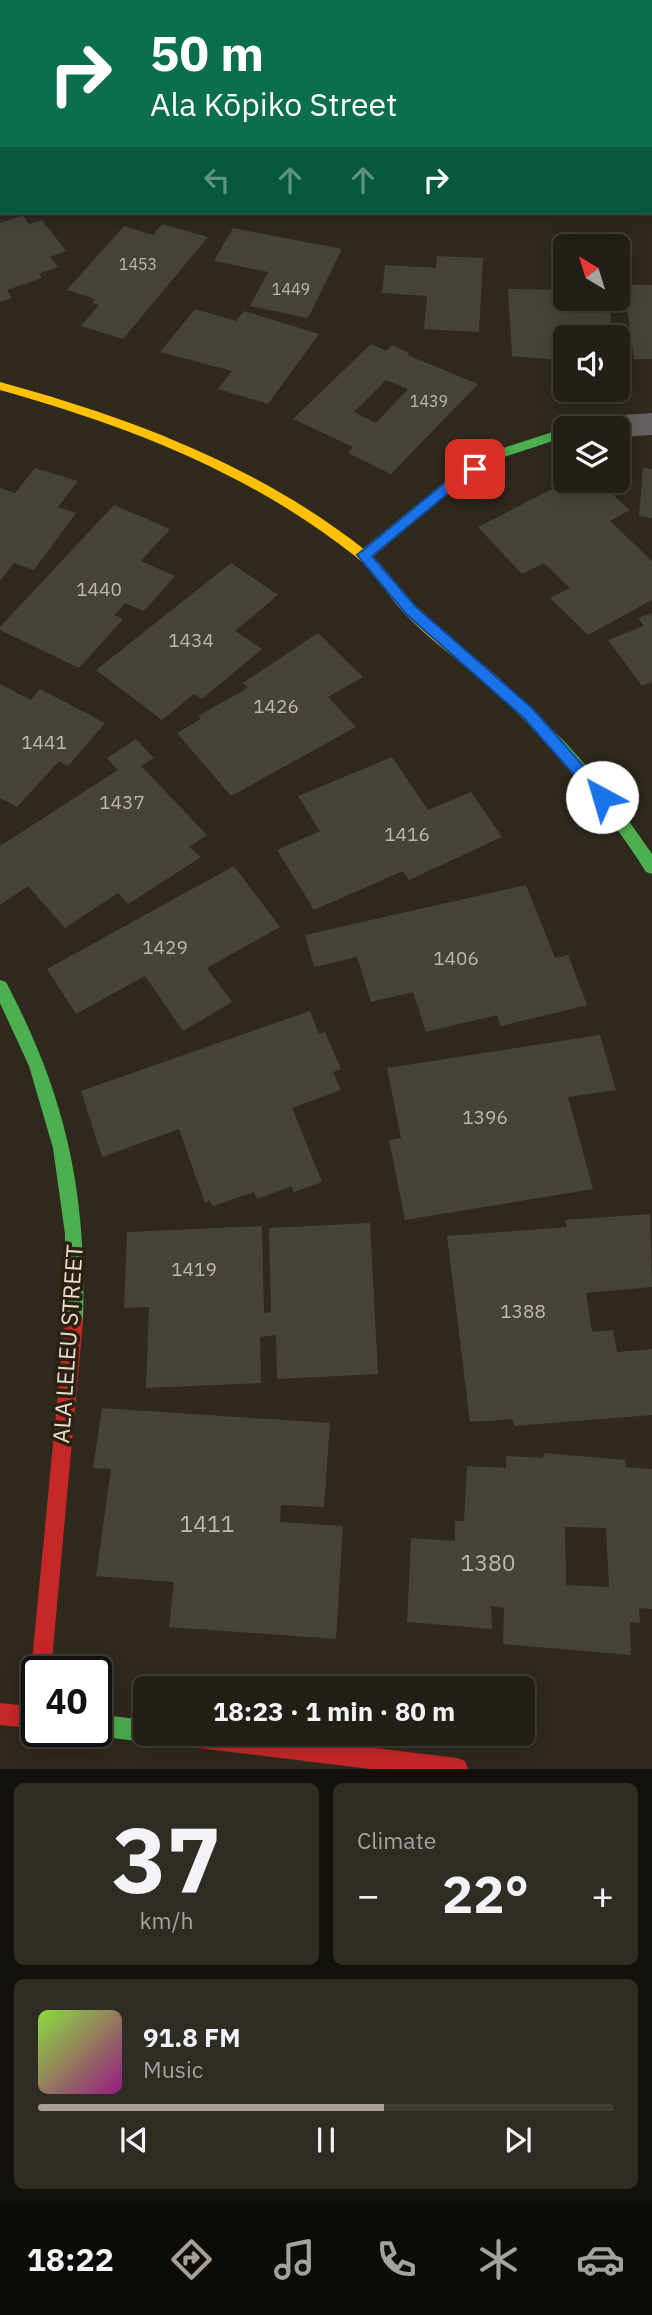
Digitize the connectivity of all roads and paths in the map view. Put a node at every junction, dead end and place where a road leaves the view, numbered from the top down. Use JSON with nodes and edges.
{"nodes":[{"id":1,"x":0,"y":386,"type":"edge"},
{"id":2,"x":652,"y":424,"type":"edge"},
{"id":3,"x":630,"y":426,"type":"edge"},
{"id":4,"x":553,"y":436,"type":"edge"},
{"id":5,"x":364,"y":555,"type":"junction"},
{"id":6,"x":652,"y":867,"type":"edge"},
{"id":7,"x":0,"y":987,"type":"edge"},
{"id":8,"x":41,"y":1656,"type":"edge"},
{"id":9,"x":0,"y":1714,"type":"edge"},
{"id":10,"x":21,"y":1716,"type":"edge"},
{"id":11,"x":112,"y":1727,"type":"edge"},
{"id":12,"x":133,"y":1730,"type":"edge"},
{"id":13,"x":270,"y":1746,"type":"edge"},
{"id":14,"x":457,"y":1769,"type":"edge"}],
"edges":[{"from":1,"to":5,"type":"street"},
{"from":2,"to":3,"type":"street"},
{"from":4,"to":5,"type":"street"},
{"from":5,"to":6,"type":"street"},
{"from":7,"to":8,"type":"street","name":"ALA LELEU STREET"},
{"from":9,"to":10,"type":"street"},
{"from":11,"to":12,"type":"street"},
{"from":13,"to":14,"type":"street"}]}
